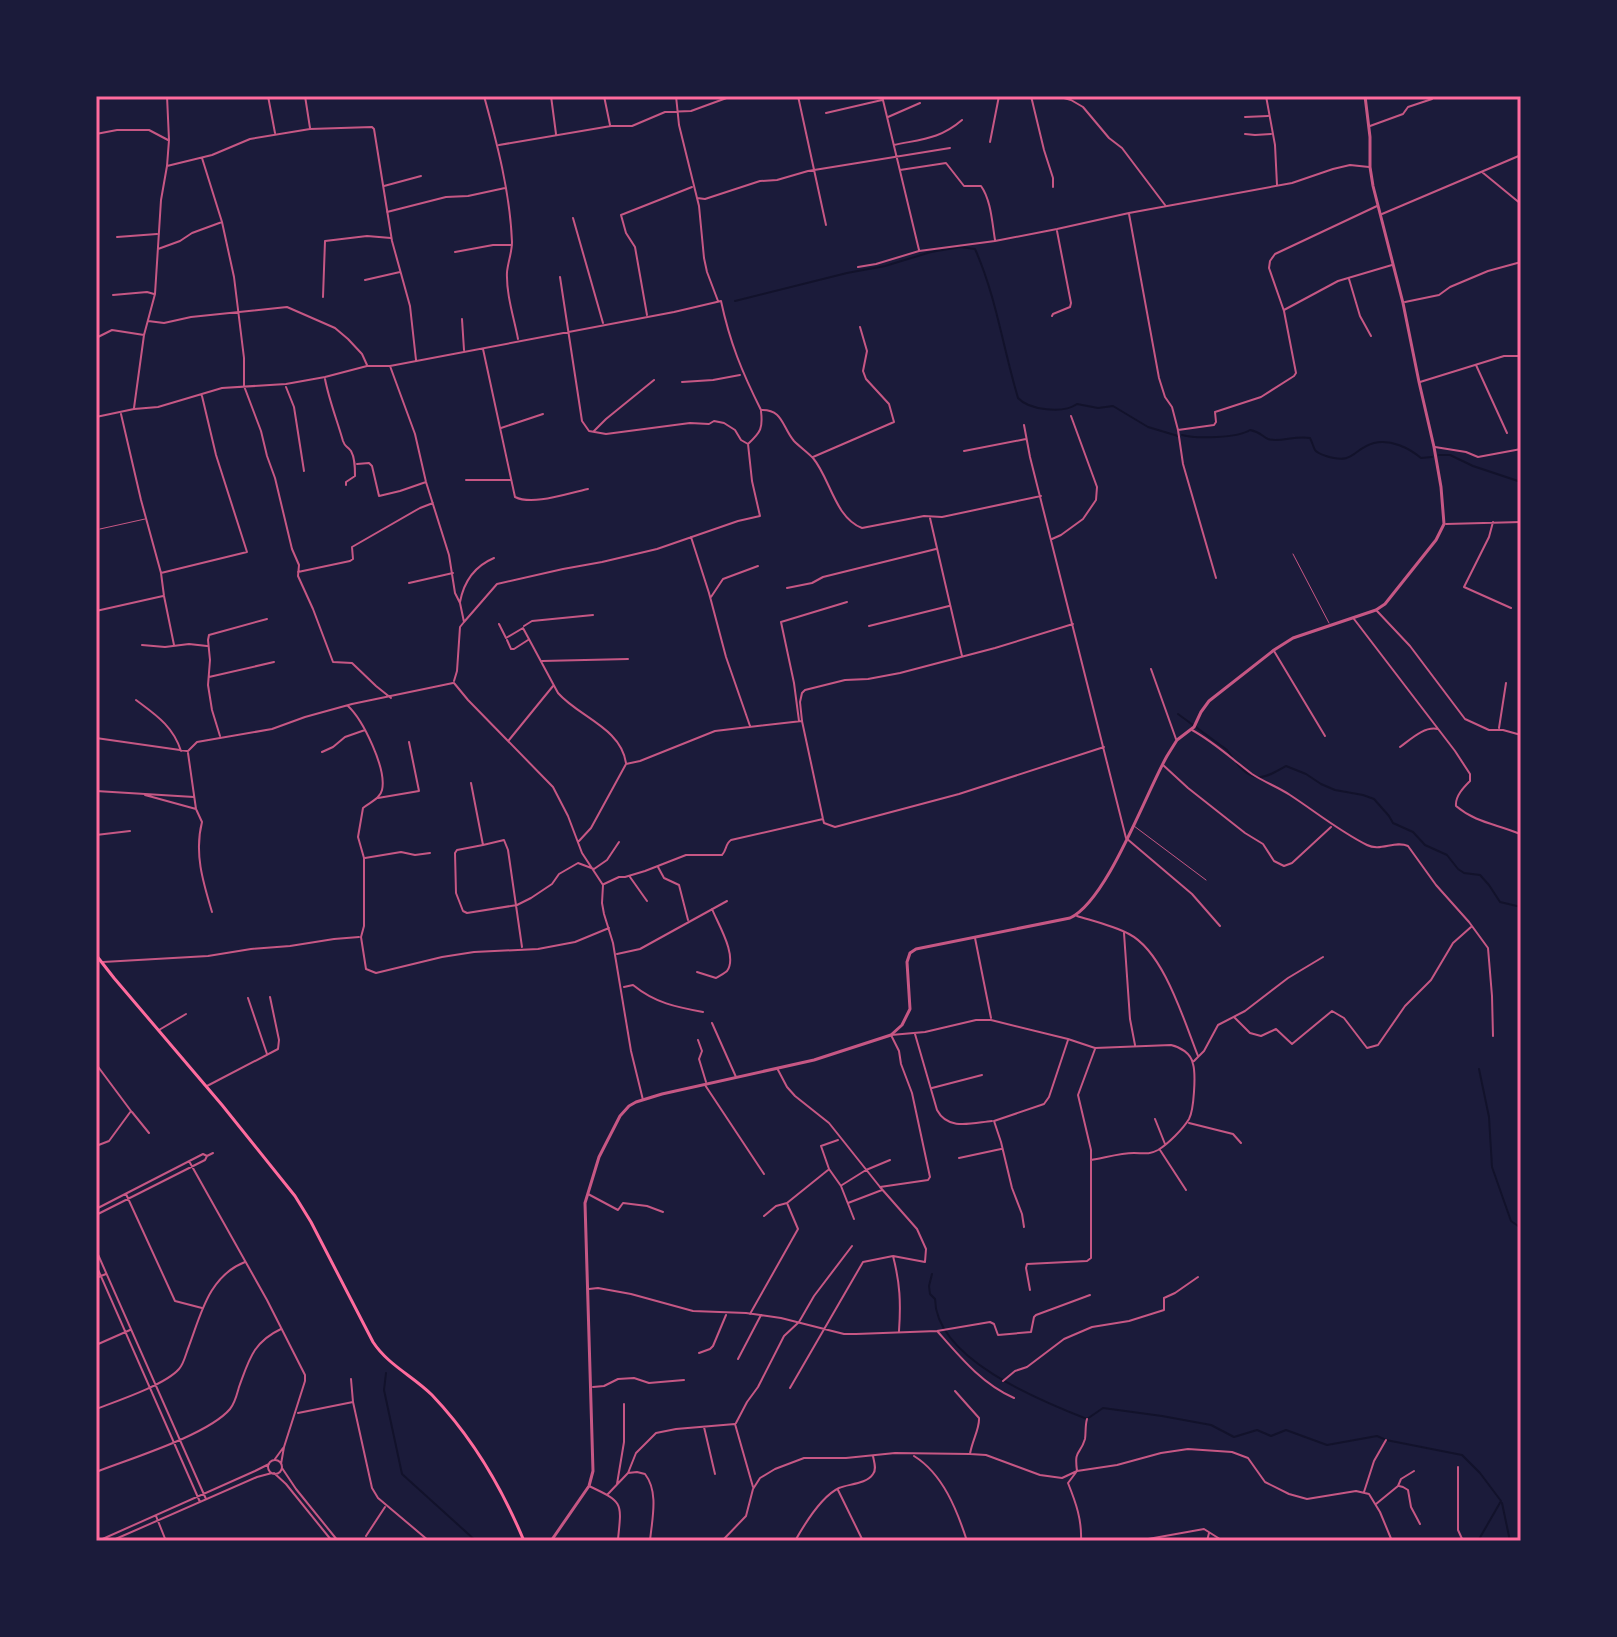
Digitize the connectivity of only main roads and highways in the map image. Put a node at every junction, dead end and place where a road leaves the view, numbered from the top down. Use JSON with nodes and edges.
{"nodes":[{"id":1,"x":96,"y":955,"type":"edge"},
{"id":2,"x":524,"y":1541,"type":"edge"}],
"edges":[{"from":1,"to":2,"type":"main road"}]}
